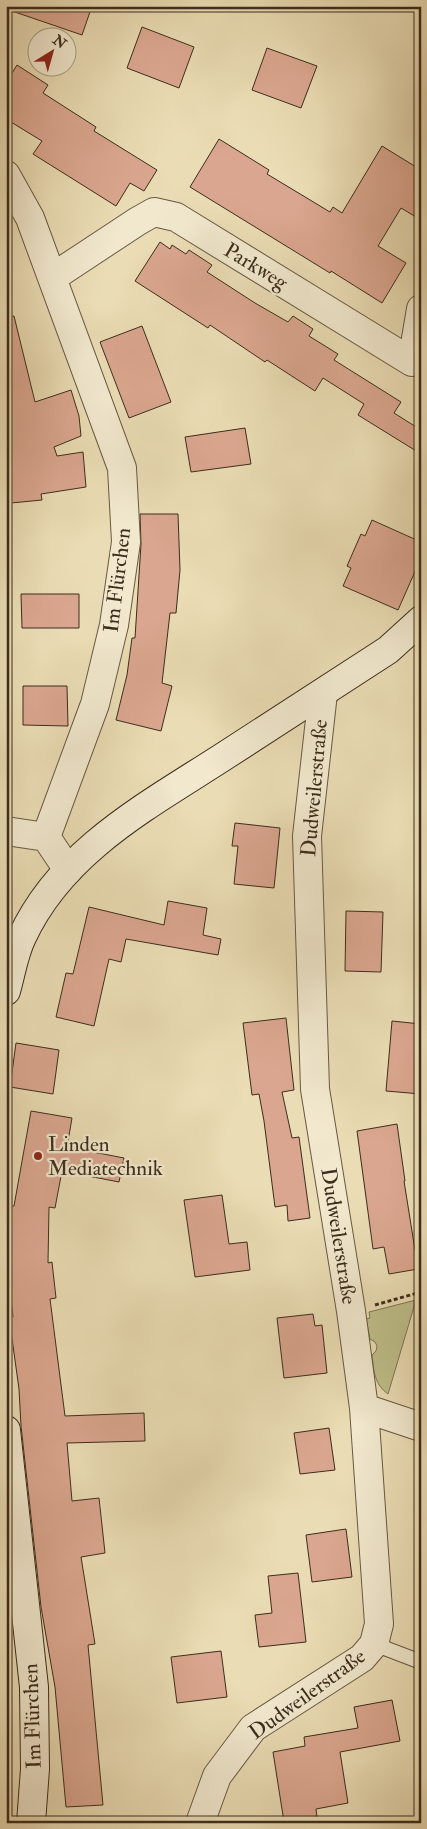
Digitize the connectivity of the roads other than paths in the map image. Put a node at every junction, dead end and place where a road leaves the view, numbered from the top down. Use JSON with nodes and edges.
{"nodes":[{"id":1,"x":6,"y":175,"type":"edge"},
{"id":2,"x":53,"y":277,"type":"junction"},
{"id":3,"x":421,"y":309,"type":"edge"},
{"id":4,"x":421,"y":620,"type":"edge"},
{"id":5,"x":323,"y":693,"type":"junction"},
{"id":6,"x":6,"y":831,"type":"edge"},
{"id":7,"x":46,"y":837,"type":"junction"},
{"id":8,"x":68,"y":870,"type":"junction"},
{"id":9,"x":6,"y":991,"type":"edge"},
{"id":10,"x":364,"y":1408,"type":"junction"},
{"id":11,"x":421,"y":1427,"type":"edge"},
{"id":12,"x":6,"y":1430,"type":"edge"},
{"id":13,"x":374,"y":1644,"type":"junction"},
{"id":14,"x":421,"y":1662,"type":"edge"},
{"id":15,"x":31,"y":1823,"type":"edge"},
{"id":16,"x":200,"y":1823,"type":"edge"}],
"edges":[{"from":1,"to":2,"type":"street","name":"Im Flürchen"},
{"from":2,"to":3,"type":"street","name":"Parkweg"},
{"from":2,"to":7,"type":"street","name":"Im Flürchen"},
{"from":4,"to":5,"type":"street","name":"Dudweilerstraße"},
{"from":5,"to":8,"type":"street"},
{"from":5,"to":10,"type":"street","name":"Dudweilerstraße"},
{"from":6,"to":7,"type":"street"},
{"from":7,"to":8,"type":"street"},
{"from":8,"to":9,"type":"street"},
{"from":10,"to":11,"type":"street"},
{"from":10,"to":13,"type":"street","name":"Dudweilerstraße"},
{"from":12,"to":15,"type":"street","name":"Im Flürchen"},
{"from":13,"to":14,"type":"lane"},
{"from":13,"to":16,"type":"street","name":"Dudweilerstraße"}]}
